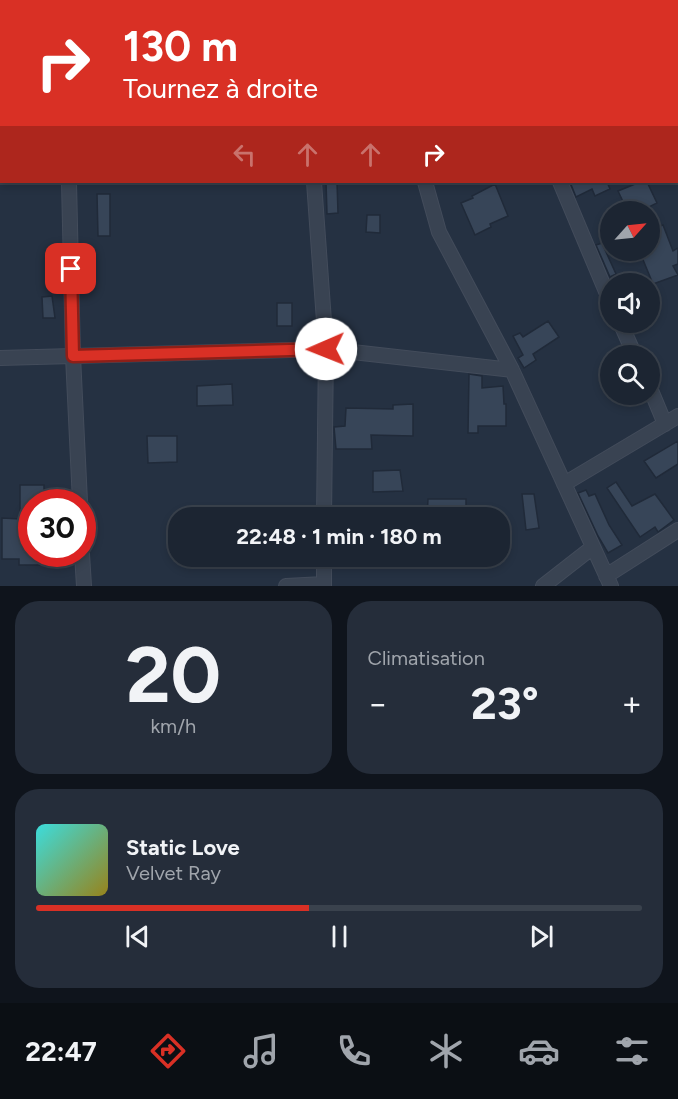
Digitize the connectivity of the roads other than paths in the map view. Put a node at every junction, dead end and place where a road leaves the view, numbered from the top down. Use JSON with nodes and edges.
{"nodes":[{"id":1,"x":69,"y":183,"type":"edge"},
{"id":2,"x":314,"y":183,"type":"edge"},
{"id":3,"x":425,"y":183,"type":"edge"},
{"id":4,"x":560,"y":183,"type":"edge"},
{"id":5,"x":600,"y":277,"type":"edge"},
{"id":6,"x":326,"y":349,"type":"junction"},
{"id":7,"x":73,"y":356,"type":"junction"},
{"id":8,"x":0,"y":358,"type":"edge"},
{"id":9,"x":512,"y":370,"type":"junction"},
{"id":10,"x":657,"y":405,"type":"edge"},
{"id":11,"x":678,"y":416,"type":"edge"},
{"id":12,"x":665,"y":424,"type":"junction"},
{"id":13,"x":564,"y":484,"type":"junction"},
{"id":14,"x":79,"y":489,"type":"edge"},
{"id":15,"x":324,"y":507,"type":"edge"},
{"id":16,"x":678,"y":530,"type":"edge"},
{"id":17,"x":593,"y":547,"type":"junction"},
{"id":18,"x":83,"y":567,"type":"edge"},
{"id":19,"x":324,"y":567,"type":"edge"},
{"id":20,"x":608,"y":581,"type":"edge"},
{"id":21,"x":324,"y":585,"type":"edge"},
{"id":22,"x":84,"y":586,"type":"edge"},
{"id":23,"x":286,"y":586,"type":"edge"},
{"id":24,"x":543,"y":586,"type":"edge"}],
"edges":[{"from":1,"to":7,"type":"street"},
{"from":2,"to":6,"type":"street"},
{"from":3,"to":9,"type":"street"},
{"from":4,"to":5,"type":"street"},
{"from":6,"to":7,"type":"street"},
{"from":6,"to":9,"type":"street"},
{"from":6,"to":15,"type":"street"},
{"from":7,"to":8,"type":"street"},
{"from":7,"to":14,"type":"street"},
{"from":9,"to":13,"type":"street"},
{"from":10,"to":12,"type":"street"},
{"from":11,"to":12,"type":"street"},
{"from":12,"to":13,"type":"street"},
{"from":13,"to":17,"type":"street"},
{"from":16,"to":20,"type":"street"},
{"from":17,"to":20,"type":"street"},
{"from":17,"to":24,"type":"street"},
{"from":18,"to":22,"type":"street"},
{"from":19,"to":21,"type":"street"},
{"from":21,"to":23,"type":"street"}]}
